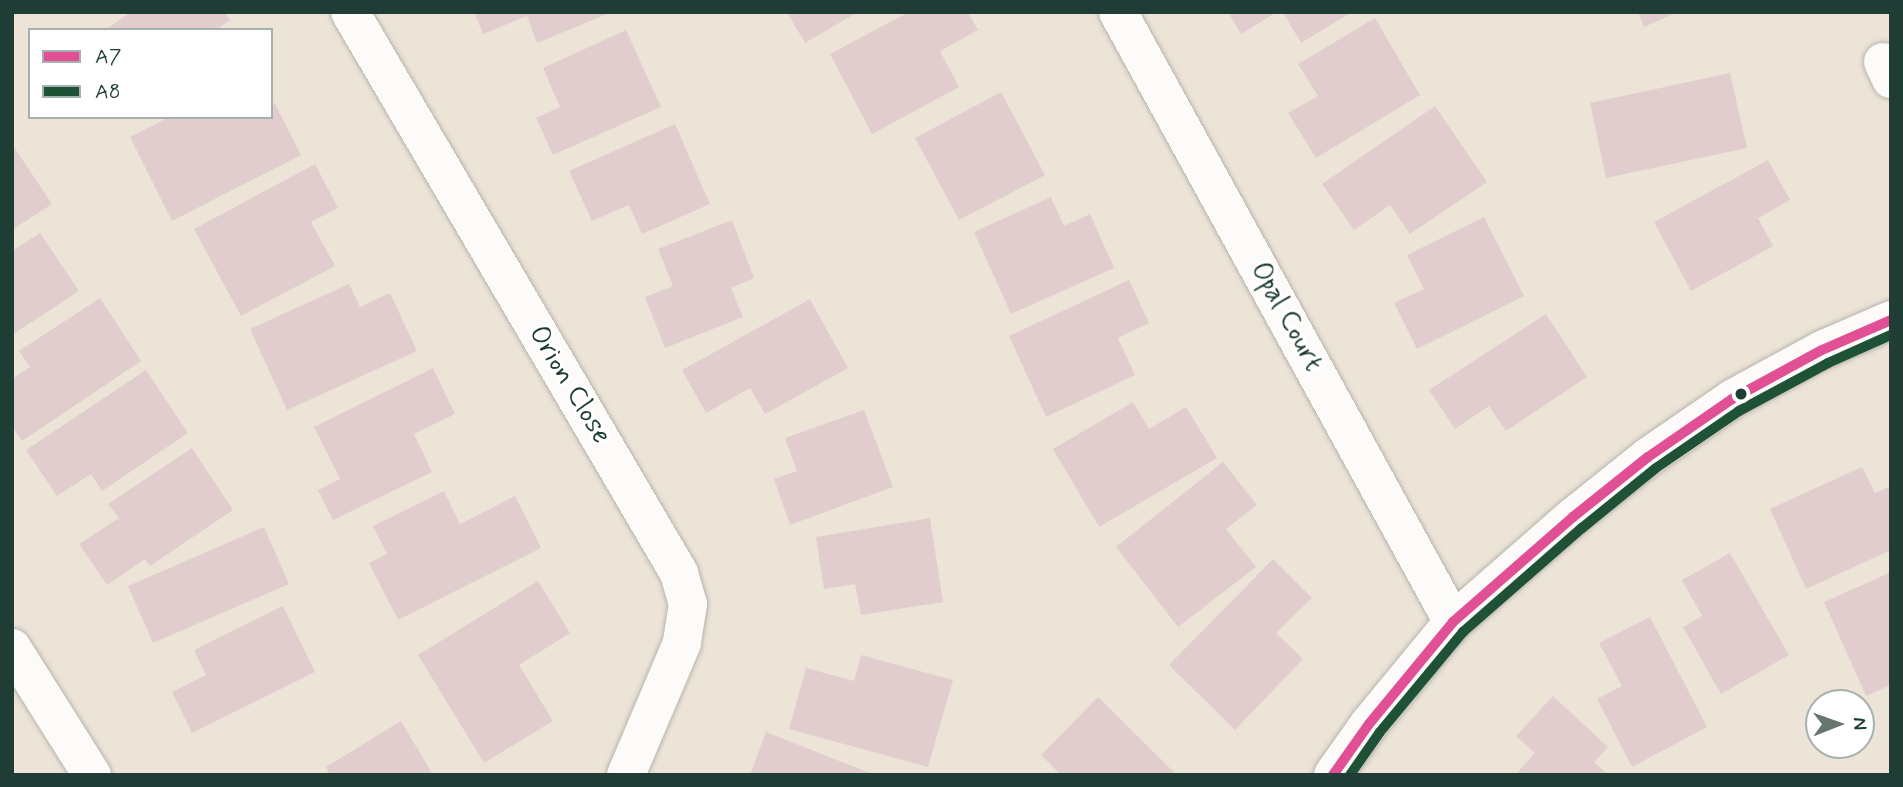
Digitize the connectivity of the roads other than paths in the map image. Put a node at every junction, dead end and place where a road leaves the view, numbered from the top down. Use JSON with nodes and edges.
{"nodes":[{"id":1,"x":349,"y":12,"type":"edge"},
{"id":2,"x":1118,"y":12,"type":"edge"},
{"id":3,"x":1891,"y":320,"type":"edge"},
{"id":4,"x":1453,"y":622,"type":"junction"},
{"id":5,"x":12,"y":648,"type":"edge"},
{"id":6,"x":92,"y":775,"type":"edge"},
{"id":7,"x":626,"y":775,"type":"edge"},
{"id":8,"x":1333,"y":775,"type":"edge"}],
"edges":[{"from":1,"to":7,"type":"street","name":"Orion Close"},
{"from":2,"to":4,"type":"street","name":"Opal Court"},
{"from":3,"to":4,"type":"street"},
{"from":4,"to":8,"type":"street"},
{"from":5,"to":6,"type":"street"}]}
